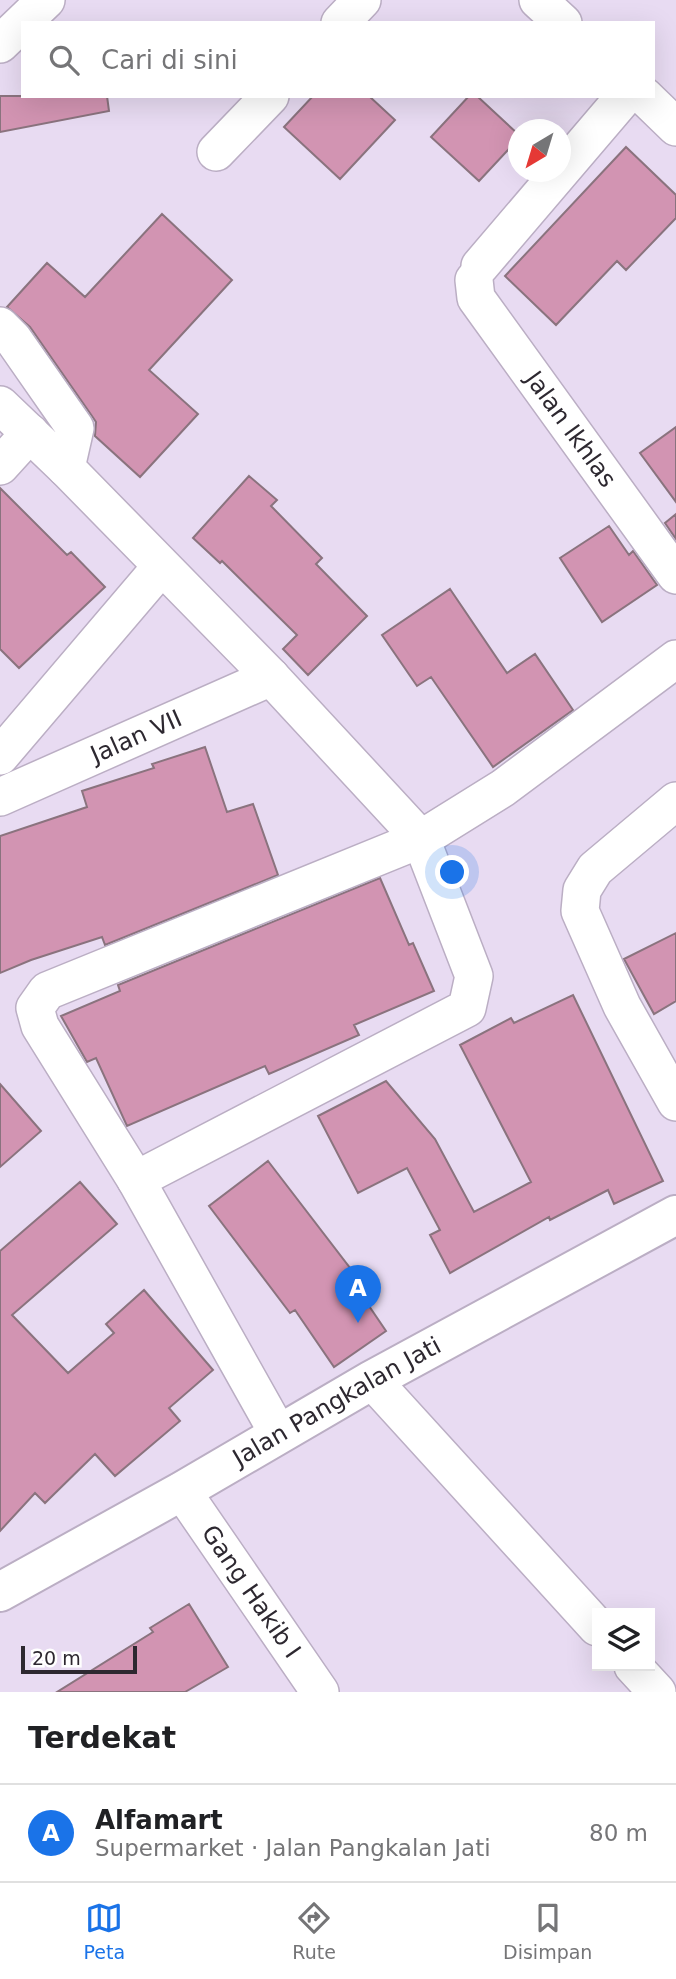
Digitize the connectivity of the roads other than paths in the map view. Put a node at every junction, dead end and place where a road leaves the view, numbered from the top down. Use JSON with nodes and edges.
{"nodes":[{"id":1,"x":46,"y":0,"type":"edge"},
{"id":2,"x":362,"y":0,"type":"edge"},
{"id":3,"x":538,"y":0,"type":"edge"},
{"id":4,"x":24,"y":21,"type":"edge"},
{"id":5,"x":343,"y":21,"type":"edge"},
{"id":6,"x":561,"y":21,"type":"edge"},
{"id":7,"x":21,"y":24,"type":"edge"},
{"id":8,"x":0,"y":44,"type":"edge"},
{"id":9,"x":268,"y":98,"type":"edge"},
{"id":10,"x":623,"y":98,"type":"edge"},
{"id":11,"x":646,"y":98,"type":"edge"},
{"id":12,"x":676,"y":127,"type":"edge"},
{"id":13,"x":216,"y":152,"type":"dead end"},
{"id":14,"x":0,"y":326,"type":"edge"},
{"id":15,"x":0,"y":405,"type":"edge"},
{"id":16,"x":30,"y":433,"type":"junction"},
{"id":17,"x":0,"y":466,"type":"edge"},
{"id":18,"x":66,"y":468,"type":"junction"},
{"id":19,"x":161,"y":567,"type":"junction"},
{"id":20,"x":676,"y":575,"type":"edge"},
{"id":21,"x":676,"y":659,"type":"edge"},
{"id":22,"x":271,"y":677,"type":"junction"},
{"id":23,"x":0,"y":756,"type":"edge"},
{"id":24,"x":0,"y":797,"type":"edge"},
{"id":25,"x":676,"y":801,"type":"edge"},
{"id":26,"x":421,"y":839,"type":"junction"},
{"id":27,"x":676,"y":1102,"type":"edge"},
{"id":28,"x":136,"y":1180,"type":"junction"},
{"id":29,"x":676,"y":1215,"type":"edge"},
{"id":30,"x":372,"y":1380,"type":"junction"},
{"id":31,"x":278,"y":1433,"type":"junction"},
{"id":32,"x":182,"y":1491,"type":"junction"},
{"id":33,"x":0,"y":1592,"type":"edge"},
{"id":34,"x":592,"y":1622,"type":"edge"},
{"id":35,"x":638,"y":1671,"type":"edge"},
{"id":36,"x":320,"y":1692,"type":"edge"},
{"id":37,"x":657,"y":1692,"type":"edge"}],
"edges":[{"from":1,"to":4,"type":"street"},
{"from":2,"to":5,"type":"street"},
{"from":3,"to":6,"type":"street"},
{"from":7,"to":8,"type":"street"},
{"from":9,"to":13,"type":"street"},
{"from":10,"to":20,"type":"street","name":"Jalan Ikhlas"},
{"from":11,"to":12,"type":"street"},
{"from":14,"to":18,"type":"street"},
{"from":15,"to":16,"type":"street"},
{"from":16,"to":17,"type":"street"},
{"from":16,"to":18,"type":"street"},
{"from":18,"to":19,"type":"street"},
{"from":19,"to":22,"type":"street"},
{"from":19,"to":23,"type":"street"},
{"from":21,"to":26,"type":"street"},
{"from":22,"to":24,"type":"street","name":"Jalan VII"},
{"from":22,"to":26,"type":"street"},
{"from":25,"to":27,"type":"street"},
{"from":26,"to":28,"type":"street"},
{"from":26,"to":28,"type":"street"},
{"from":28,"to":31,"type":"street"},
{"from":29,"to":30,"type":"main road","name":"Jalan Pangkalan Jati"},
{"from":30,"to":31,"type":"main road","name":"Jalan Pangkalan Jati"},
{"from":30,"to":34,"type":"street"},
{"from":31,"to":32,"type":"main road","name":"Jalan Pangkalan Jati"},
{"from":32,"to":33,"type":"main road","name":"Jalan Pangkalan Jati"},
{"from":32,"to":36,"type":"street","name":"Gang Hakib I"},
{"from":35,"to":37,"type":"street"}]}
